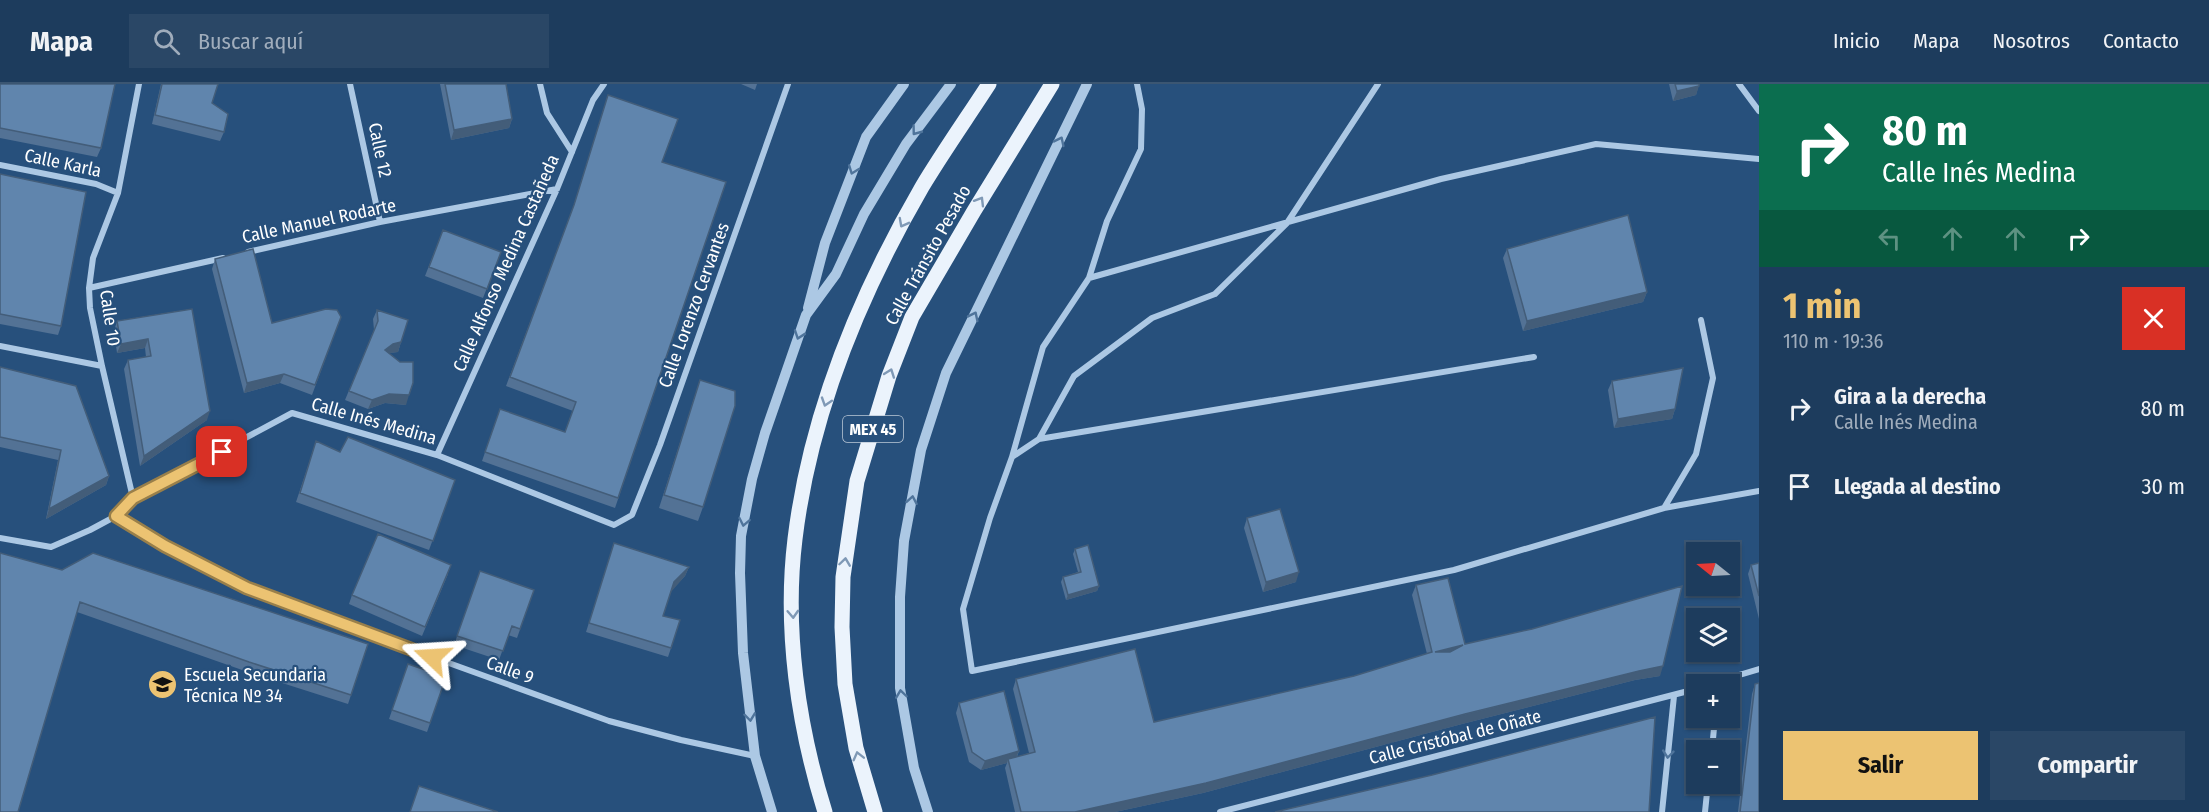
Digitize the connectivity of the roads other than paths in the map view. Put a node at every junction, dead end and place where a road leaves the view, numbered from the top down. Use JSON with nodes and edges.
{"nodes":[{"id":1,"x":139,"y":84,"type":"edge"},
{"id":2,"x":350,"y":84,"type":"edge"},
{"id":3,"x":540,"y":84,"type":"edge"},
{"id":4,"x":604,"y":84,"type":"edge"},
{"id":5,"x":788,"y":84,"type":"edge"},
{"id":6,"x":904,"y":84,"type":"edge"},
{"id":7,"x":951,"y":84,"type":"edge"},
{"id":8,"x":988,"y":84,"type":"edge"},
{"id":9,"x":1052,"y":84,"type":"edge"},
{"id":10,"x":1087,"y":84,"type":"edge"},
{"id":11,"x":1137,"y":84,"type":"edge"},
{"id":12,"x":1378,"y":84,"type":"edge"},
{"id":13,"x":1739,"y":84,"type":"edge"},
{"id":14,"x":1759,"y":111,"type":"edge"},
{"id":15,"x":572,"y":152,"type":"junction"},
{"id":16,"x":1759,"y":159,"type":"edge"},
{"id":17,"x":0,"y":165,"type":"edge"},
{"id":18,"x":557,"y":189,"type":"junction"},
{"id":19,"x":118,"y":193,"type":"junction"},
{"id":20,"x":380,"y":222,"type":"junction"},
{"id":21,"x":1287,"y":223,"type":"junction"},
{"id":22,"x":240,"y":254,"type":"edge"},
{"id":23,"x":229,"y":256,"type":"edge"},
{"id":24,"x":1089,"y":278,"type":"junction"},
{"id":25,"x":89,"y":288,"type":"junction"},
{"id":26,"x":806,"y":315,"type":"junction"},
{"id":27,"x":1701,"y":320,"type":"dead end"},
{"id":28,"x":0,"y":346,"type":"edge"},
{"id":29,"x":1534,"y":357,"type":"dead end"},
{"id":30,"x":102,"y":366,"type":"junction"},
{"id":31,"x":1039,"y":439,"type":"junction"},
{"id":32,"x":437,"y":455,"type":"junction"},
{"id":33,"x":1012,"y":457,"type":"junction"},
{"id":34,"x":1759,"y":491,"type":"edge"},
{"id":35,"x":133,"y":498,"type":"junction"},
{"id":36,"x":1664,"y":508,"type":"junction"},
{"id":37,"x":116,"y":516,"type":"junction"},
{"id":38,"x":615,"y":525,"type":"joint"},
{"id":39,"x":0,"y":538,"type":"edge"},
{"id":40,"x":1759,"y":669,"type":"edge"},
{"id":41,"x":1740,"y":675,"type":"edge"},
{"id":42,"x":1686,"y":692,"type":"edge"},
{"id":43,"x":1674,"y":696,"type":"junction"},
{"id":44,"x":755,"y":756,"type":"junction"},
{"id":45,"x":1707,"y":794,"type":"edge"},
{"id":46,"x":1229,"y":811,"type":"edge"},
{"id":47,"x":772,"y":812,"type":"edge"},
{"id":48,"x":825,"y":812,"type":"edge"},
{"id":49,"x":874,"y":812,"type":"edge"},
{"id":50,"x":928,"y":812,"type":"edge"},
{"id":51,"x":1220,"y":812,"type":"edge"},
{"id":52,"x":1662,"y":812,"type":"edge"},
{"id":53,"x":1705,"y":812,"type":"edge"}],
"edges":[{"from":1,"to":19,"type":"street","name":"Calle 10"},
{"from":2,"to":20,"type":"street","name":"Calle 12"},
{"from":3,"to":15,"type":"street"},
{"from":4,"to":15,"type":"street","name":"Calle Alfonso Medina Castañeda"},
{"from":5,"to":38,"type":"street","name":"Calle Lorenzo Cervantes"},
{"from":6,"to":26,"type":"street","one_way":true},
{"from":7,"to":26,"type":"street","one_way":true},
{"from":8,"to":48,"type":"main road","name":"Calle Tránsito Pesado","number":"MEX 45","one_way":true},
{"from":49,"to":9,"type":"main road","name":"Calle Tránsito Pesado","number":"MEX 45","one_way":true},
{"from":50,"to":10,"type":"street","one_way":true},
{"from":11,"to":24,"type":"street"},
{"from":12,"to":21,"type":"street"},
{"from":13,"to":14,"type":"street"},
{"from":15,"to":18,"type":"street","name":"Calle Alfonso Medina Castañeda"},
{"from":16,"to":21,"type":"street"},
{"from":17,"to":19,"type":"street","name":"Calle Karla"},
{"from":18,"to":20,"type":"street","name":"Calle Manuel Rodarte"},
{"from":18,"to":32,"type":"street","name":"Calle Alfonso Medina Castañeda"},
{"from":19,"to":25,"type":"street","name":"Calle 10"},
{"from":20,"to":22,"type":"street","name":"Calle Manuel Rodarte"},
{"from":21,"to":24,"type":"street"},
{"from":21,"to":31,"type":"street"},
{"from":23,"to":25,"type":"street","name":"Calle Manuel Rodarte"},
{"from":24,"to":33,"type":"street"},
{"from":25,"to":30,"type":"street","name":"Calle 10"},
{"from":26,"to":44,"type":"street","one_way":true},
{"from":27,"to":36,"type":"street"},
{"from":28,"to":30,"type":"street"},
{"from":29,"to":31,"type":"street"},
{"from":30,"to":35,"type":"street","name":"Calle 10"},
{"from":31,"to":33,"type":"street"},
{"from":32,"to":35,"type":"street","name":"Calle Inés Medina"},
{"from":32,"to":38,"type":"street","name":"Calle Inés Medina"},
{"from":33,"to":36,"type":"street"},
{"from":34,"to":36,"type":"street"},
{"from":35,"to":37,"type":"street"},
{"from":37,"to":39,"type":"street"},
{"from":37,"to":44,"type":"street","name":"Calle 9"},
{"from":40,"to":41,"type":"street"},
{"from":42,"to":43,"type":"street","name":"Calle Cristóbal de Oñate"},
{"from":43,"to":46,"type":"street","name":"Calle Cristóbal de Oñate"},
{"from":43,"to":52,"type":"street","one_way":true},
{"from":44,"to":47,"type":"street"},
{"from":45,"to":53,"type":"street"},
{"from":46,"to":51,"type":"street","name":"Calle Cristóbal de Oñate"}]}
